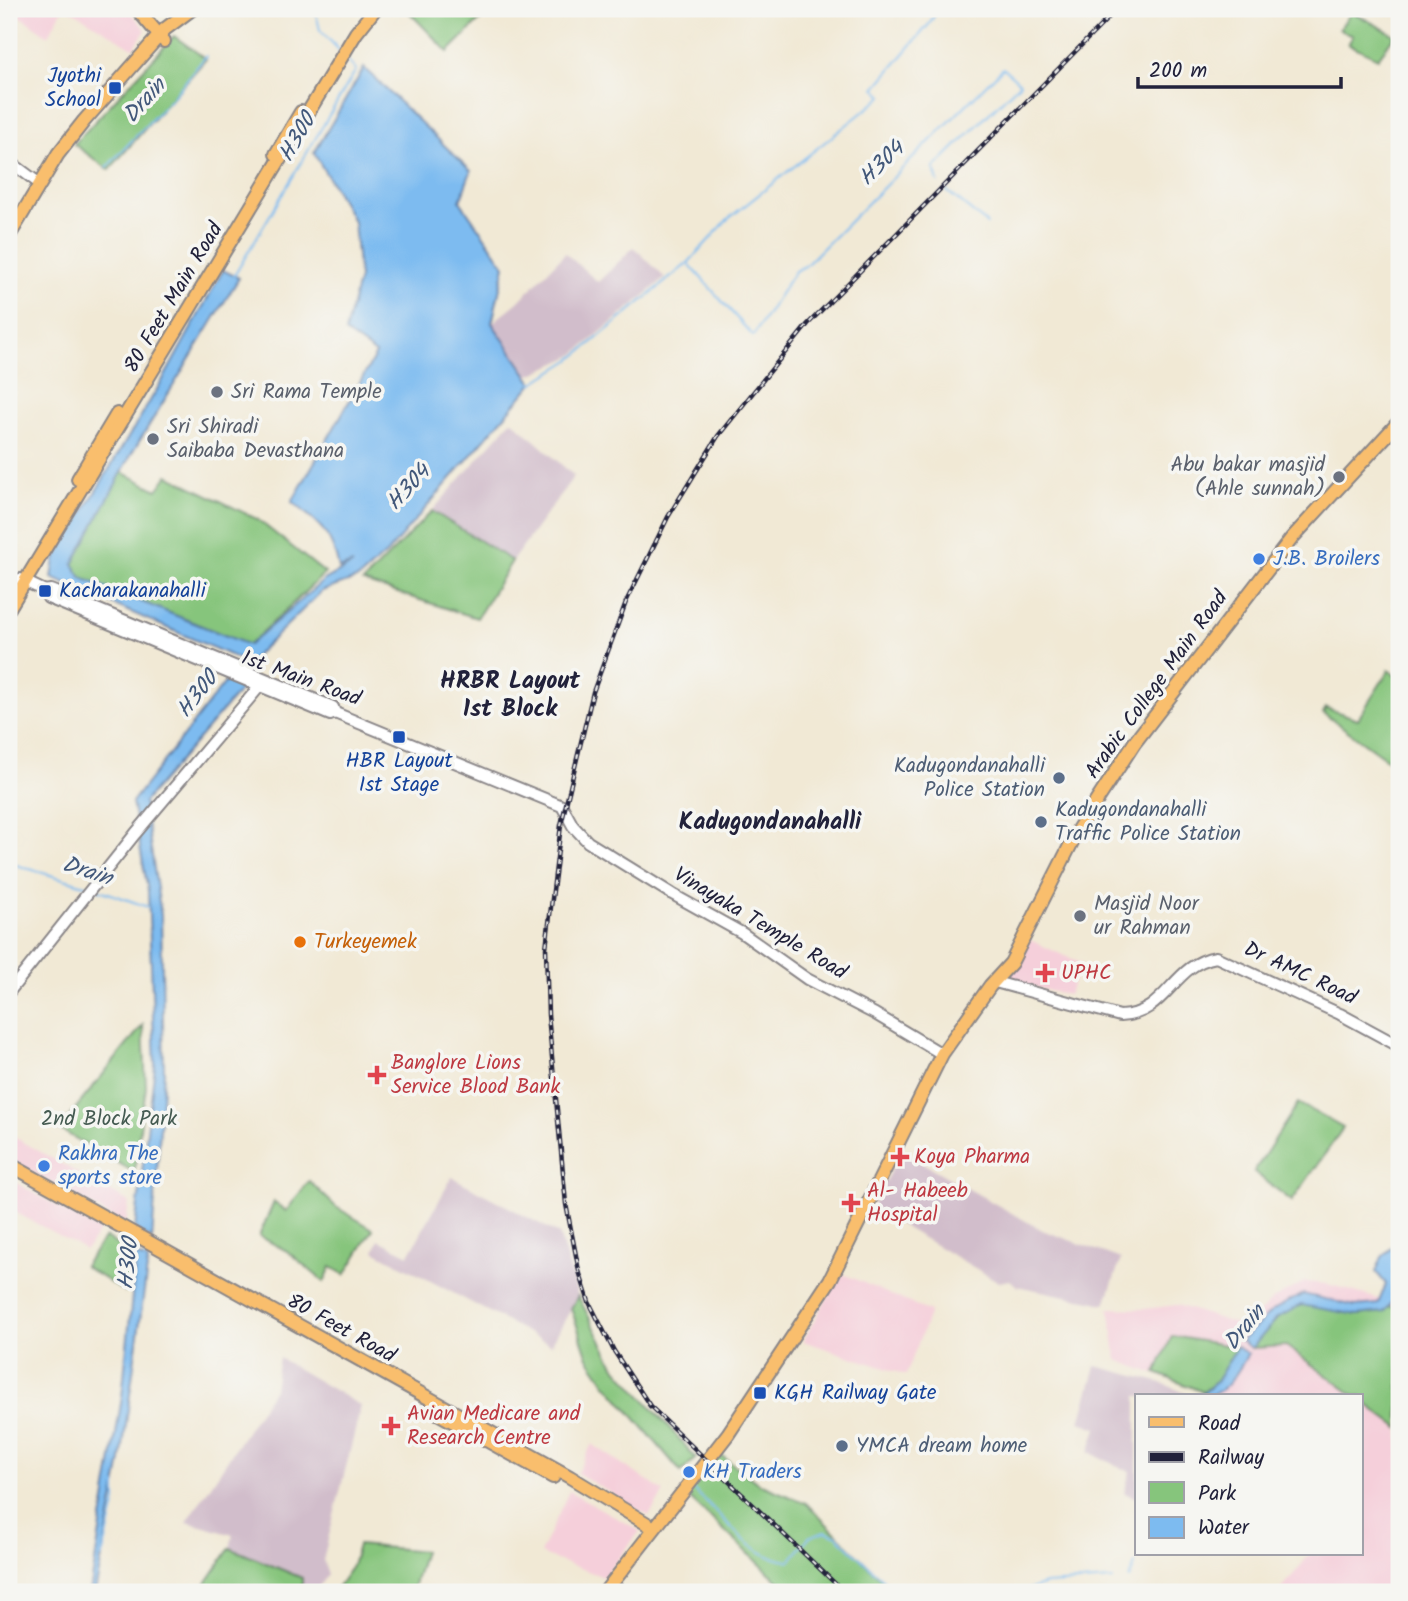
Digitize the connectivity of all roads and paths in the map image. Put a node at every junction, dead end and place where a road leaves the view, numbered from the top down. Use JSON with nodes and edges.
{"nodes":[{"id":1,"x":137,"y":9,"type":"edge"},
{"id":2,"x":147,"y":9,"type":"edge"},
{"id":3,"x":367,"y":9,"type":"edge"},
{"id":4,"x":375,"y":9,"type":"edge"},
{"id":5,"x":188,"y":12,"type":"edge"},
{"id":6,"x":165,"y":35,"type":"junction"},
{"id":7,"x":346,"y":45,"type":"junction"},
{"id":8,"x":9,"y":161,"type":"edge"},
{"id":9,"x":40,"y":184,"type":"junction"},
{"id":10,"x":9,"y":236,"type":"edge"},
{"id":11,"x":1399,"y":422,"type":"edge"},
{"id":12,"x":23,"y":581,"type":"junction"},
{"id":13,"x":45,"y":591,"type":"junction"},
{"id":14,"x":9,"y":594,"type":"edge"},
{"id":15,"x":9,"y":608,"type":"edge"},
{"id":16,"x":240,"y":672,"type":"junction"},
{"id":17,"x":262,"y":683,"type":"junction"},
{"id":18,"x":569,"y":815,"type":"joint"},
{"id":19,"x":995,"y":982,"type":"junction"},
{"id":20,"x":9,"y":992,"type":"edge"},
{"id":21,"x":1399,"y":1046,"type":"edge"},
{"id":22,"x":942,"y":1055,"type":"junction"},
{"id":23,"x":9,"y":1164,"type":"edge"},
{"id":24,"x":9,"y":1171,"type":"edge"},
{"id":25,"x":144,"y":1246,"type":"junction"},
{"id":26,"x":729,"y":1430,"type":"junction"},
{"id":27,"x":649,"y":1529,"type":"junction"},
{"id":28,"x":596,"y":1592,"type":"edge"},
{"id":29,"x":605,"y":1592,"type":"edge"}],
"edges":[{"from":1,"to":6,"type":"main road"},
{"from":2,"to":6,"type":"main road"},
{"from":3,"to":7,"type":"main road","name":"80 Feet Main Road"},
{"from":4,"to":7,"type":"main road","name":"80 Feet Main Road"},
{"from":5,"to":6,"type":"main road"},
{"from":6,"to":9,"type":"main road"},
{"from":7,"to":12,"type":"main road","name":"80 Feet Main Road"},
{"from":8,"to":9,"type":"street"},
{"from":9,"to":10,"type":"main road"},
{"from":11,"to":19,"type":"main road","name":"Arabic College Main Road"},
{"from":12,"to":13,"type":"street","name":"1st Main Road"},
{"from":12,"to":14,"type":"main road","name":"80 Feet Main Road"},
{"from":12,"to":15,"type":"main road","name":"80 Feet Main Road"},
{"from":13,"to":16,"type":"street"},
{"from":13,"to":16,"type":"street","name":"1st Main Road"},
{"from":16,"to":17,"type":"street","name":"1st Main Road"},
{"from":17,"to":18,"type":"street","name":"1st Main Road"},
{"from":17,"to":20,"type":"street"},
{"from":18,"to":22,"type":"street","name":"Vinayaka Temple Road"},
{"from":19,"to":21,"type":"street","name":"Dr AMC Road"},
{"from":19,"to":22,"type":"main road","name":"Arabic College Main Road"},
{"from":22,"to":26,"type":"main road","name":"Arabic College Main Road"},
{"from":23,"to":25,"type":"main road","name":"80 Feet Road"},
{"from":24,"to":25,"type":"main road","name":"80 Feet Road"},
{"from":25,"to":27,"type":"main road","name":"80 Feet Road"},
{"from":26,"to":27,"type":"main road"},
{"from":26,"to":27,"type":"main road"},
{"from":27,"to":28,"type":"main road"},
{"from":27,"to":29,"type":"main road"}]}
